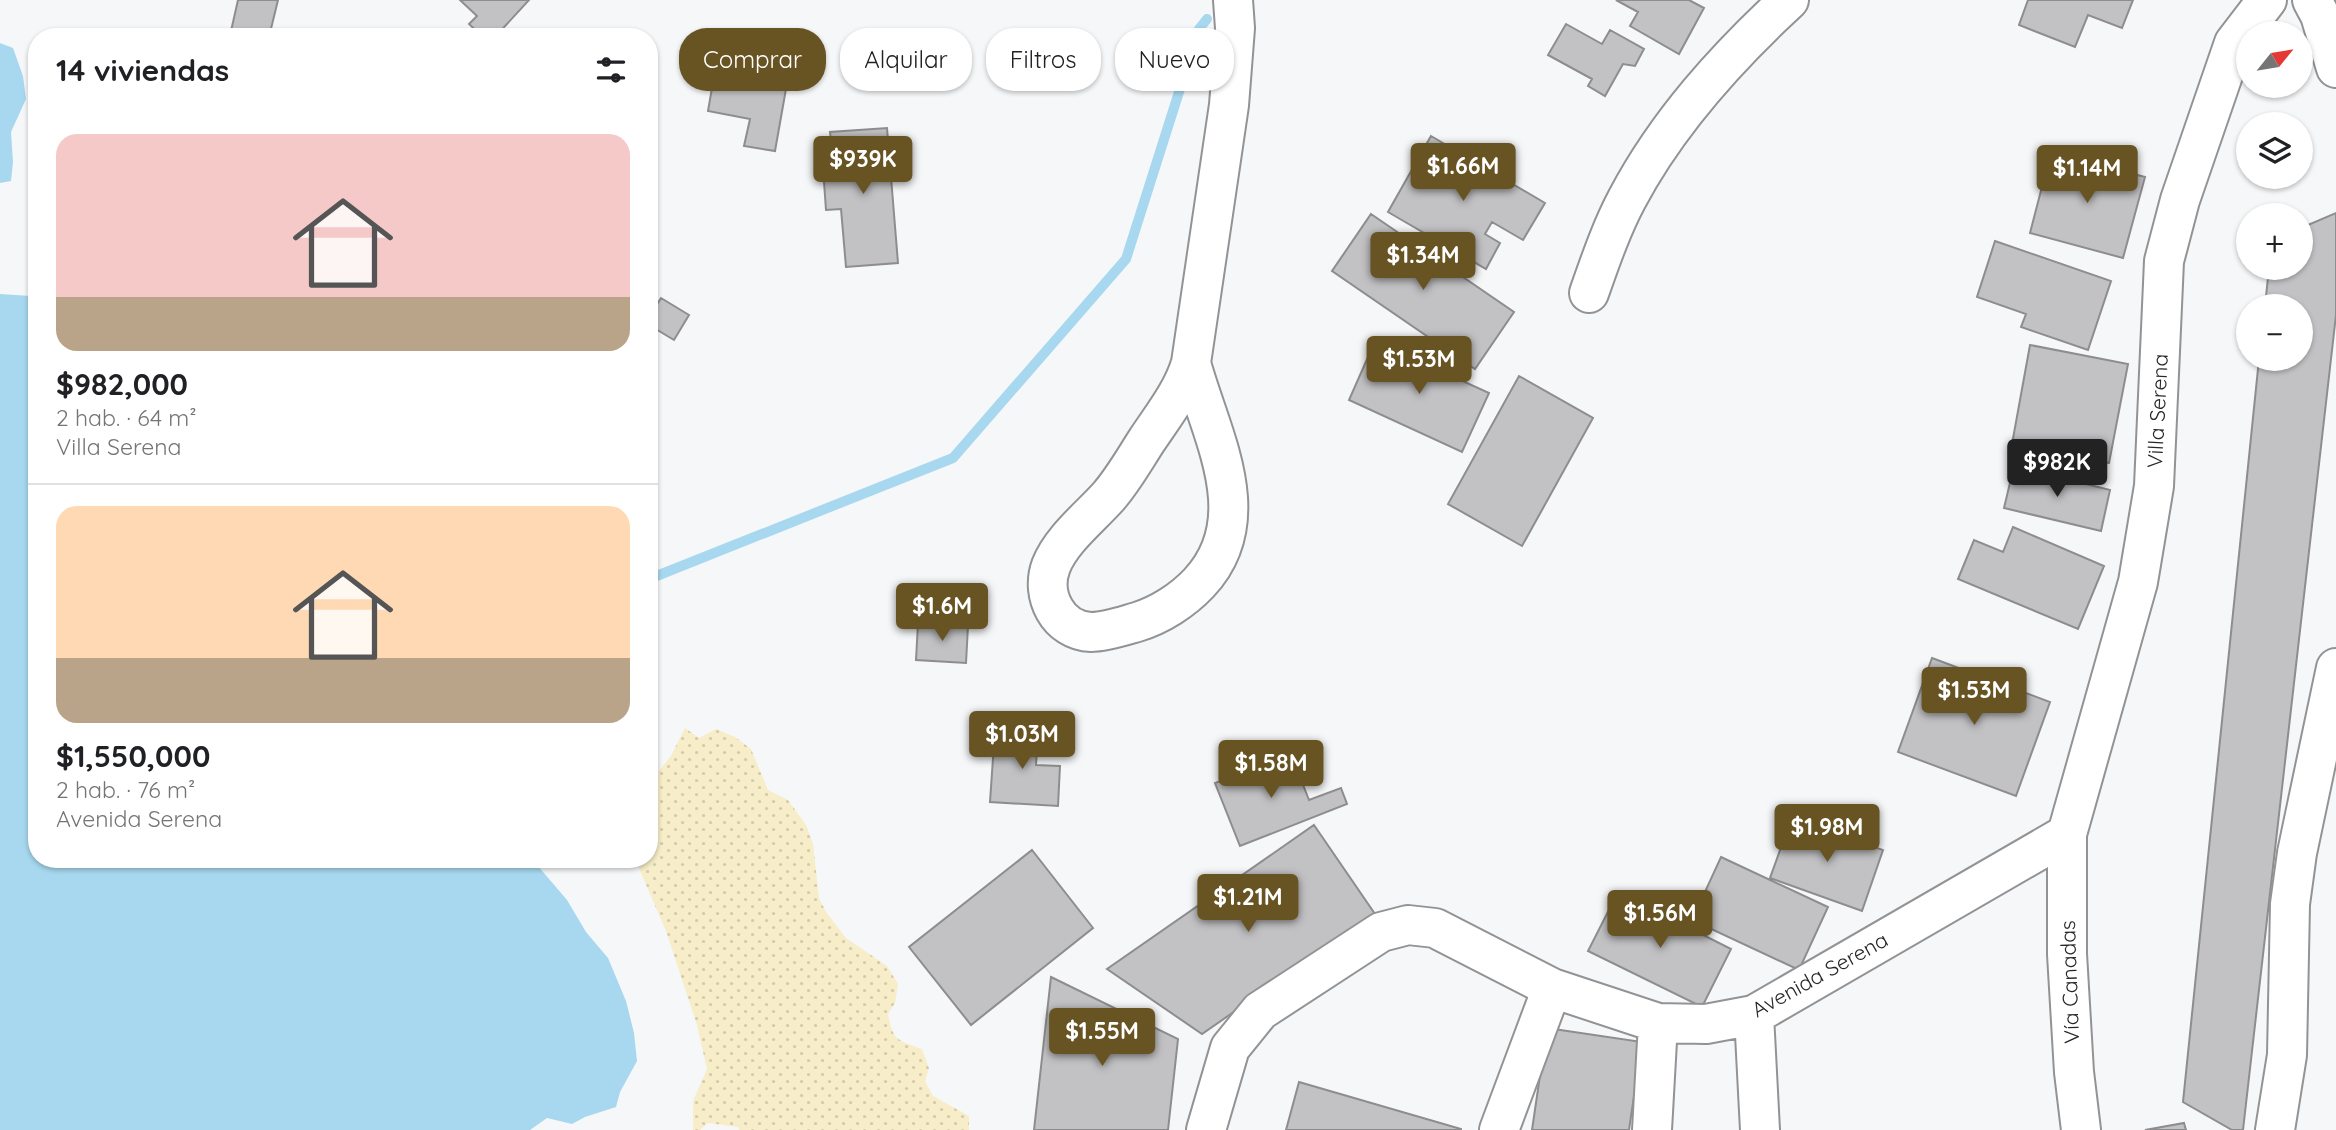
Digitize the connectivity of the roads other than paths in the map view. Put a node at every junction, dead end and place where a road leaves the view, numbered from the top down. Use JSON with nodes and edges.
{"nodes":[{"id":1,"x":1233,"y":0,"type":"edge"},
{"id":2,"x":1789,"y":0,"type":"edge"},
{"id":3,"x":2267,"y":0,"type":"edge"},
{"id":4,"x":2312,"y":0,"type":"edge"},
{"id":5,"x":2336,"y":68,"type":"edge"},
{"id":6,"x":1588,"y":293,"type":"dead end"},
{"id":7,"x":1191,"y":363,"type":"junction"},
{"id":8,"x":2336,"y":668,"type":"edge"},
{"id":9,"x":2067,"y":834,"type":"junction"},
{"id":10,"x":1552,"y":988,"type":"junction"},
{"id":11,"x":1754,"y":1015,"type":"junction"},
{"id":12,"x":1658,"y":1023,"type":"junction"},
{"id":13,"x":1206,"y":1130,"type":"edge"},
{"id":14,"x":1499,"y":1130,"type":"edge"},
{"id":15,"x":1652,"y":1130,"type":"edge"},
{"id":16,"x":1760,"y":1130,"type":"edge"},
{"id":17,"x":2081,"y":1130,"type":"edge"},
{"id":18,"x":2275,"y":1130,"type":"edge"}],
"edges":[{"from":1,"to":7,"type":"street"},
{"from":2,"to":6,"type":"street"},
{"from":3,"to":9,"type":"street","name":"Villa Serena"},
{"from":4,"to":5,"type":"street"},
{"from":7,"to":7,"type":"street"},
{"from":8,"to":18,"type":"street"},
{"from":9,"to":11,"type":"street","name":"Avenida Serena"},
{"from":9,"to":17,"type":"street","name":"Vía Canadas"},
{"from":10,"to":12,"type":"street","name":"Avenida Serena"},
{"from":10,"to":13,"type":"street","name":"Avenida Serena"},
{"from":10,"to":14,"type":"street"},
{"from":11,"to":12,"type":"street","name":"Avenida Serena"},
{"from":11,"to":16,"type":"street"},
{"from":12,"to":15,"type":"street"}]}
